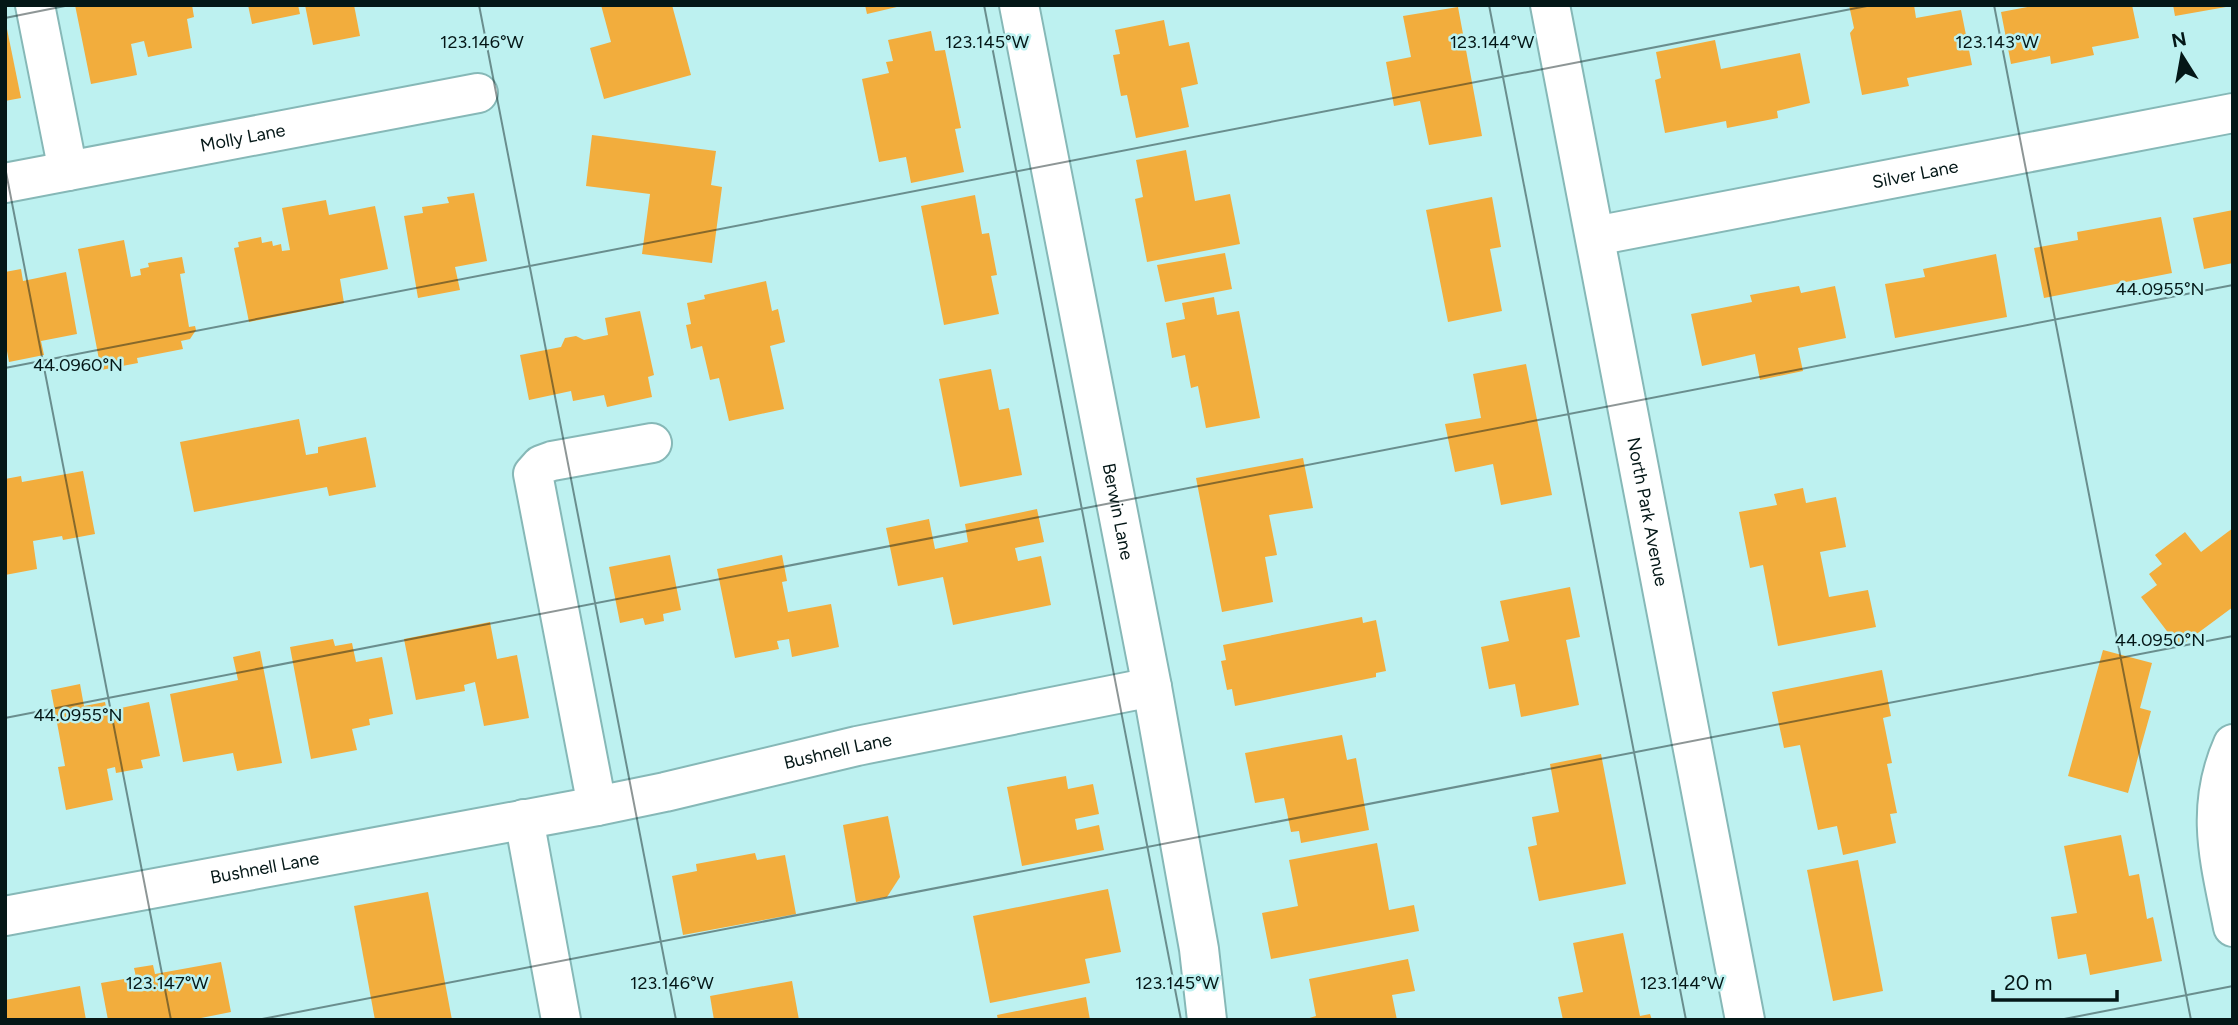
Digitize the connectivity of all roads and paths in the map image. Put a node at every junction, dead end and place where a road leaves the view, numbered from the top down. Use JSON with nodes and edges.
{"nodes":[{"id":1,"x":36,"y":5,"type":"edge"},
{"id":2,"x":1019,"y":5,"type":"edge"},
{"id":3,"x":1550,"y":5,"type":"edge"},
{"id":4,"x":478,"y":93,"type":"dead end"},
{"id":5,"x":2233,"y":113,"type":"edge"},
{"id":6,"x":68,"y":171,"type":"junction"},
{"id":7,"x":5,"y":183,"type":"edge"},
{"id":8,"x":1595,"y":236,"type":"junction"},
{"id":9,"x":652,"y":443,"type":"dead end"},
{"id":10,"x":1152,"y":687,"type":"junction"},
{"id":11,"x":2233,"y":744,"type":"edge"},
{"id":12,"x":597,"y":806,"type":"junction"},
{"id":13,"x":524,"y":819,"type":"junction"},
{"id":14,"x":5,"y":916,"type":"edge"},
{"id":15,"x":2233,"y":927,"type":"edge"},
{"id":16,"x":561,"y":1020,"type":"edge"},
{"id":17,"x":1208,"y":1020,"type":"edge"},
{"id":18,"x":1745,"y":1020,"type":"edge"}],
"edges":[{"from":1,"to":6,"type":"street"},
{"from":2,"to":10,"type":"street","name":"Berwin Lane"},
{"from":3,"to":8,"type":"street","name":"North Park Avenue"},
{"from":4,"to":6,"type":"street","name":"Molly Lane"},
{"from":5,"to":8,"type":"street","name":"Silver Lane"},
{"from":6,"to":7,"type":"street","name":"Molly Lane"},
{"from":8,"to":18,"type":"street","name":"North Park Avenue"},
{"from":9,"to":12,"type":"street"},
{"from":10,"to":12,"type":"street","name":"Bushnell Lane"},
{"from":10,"to":17,"type":"street","name":"Berwin Lane"},
{"from":11,"to":15,"type":"street"},
{"from":12,"to":13,"type":"street","name":"Bushnell Lane"},
{"from":13,"to":14,"type":"street","name":"Bushnell Lane"},
{"from":13,"to":16,"type":"street"}]}
